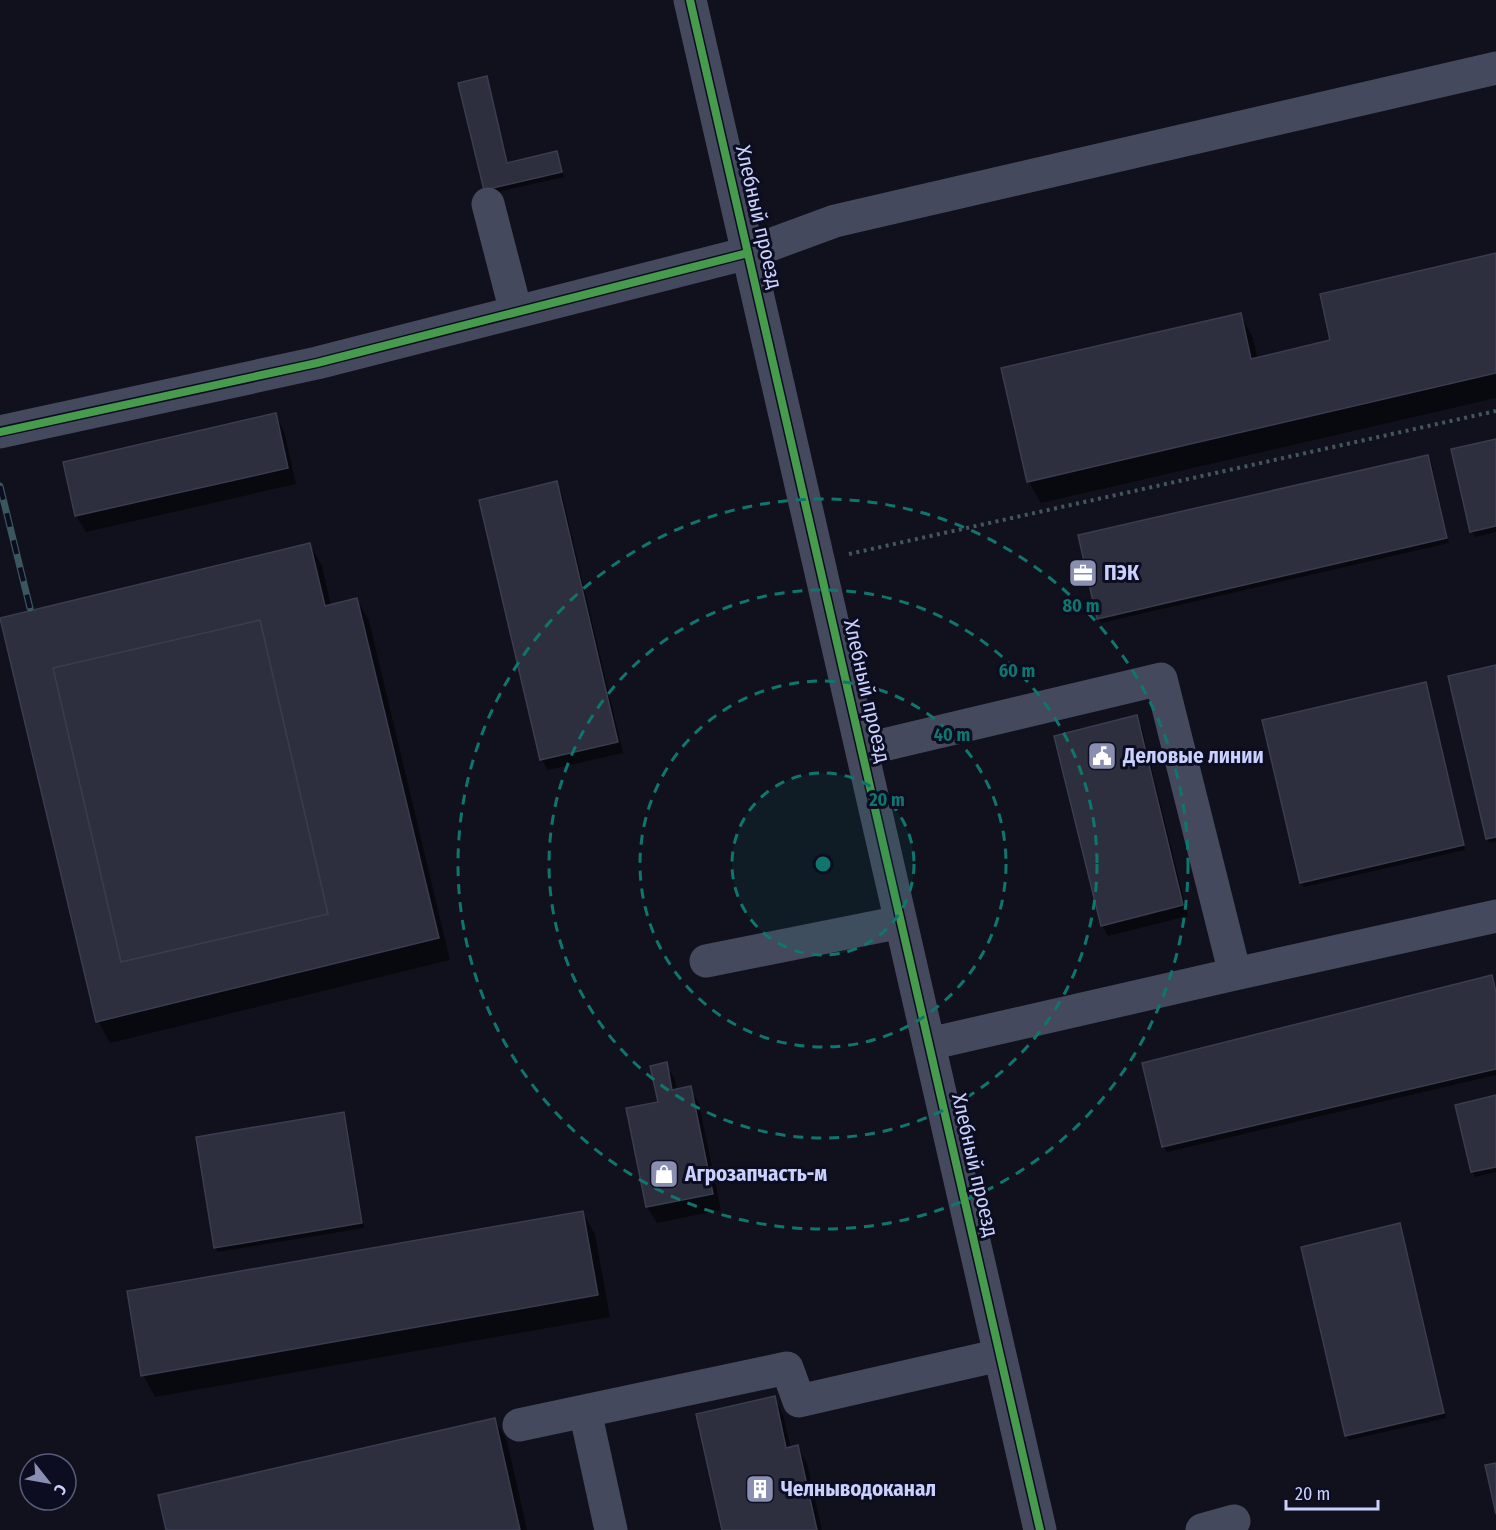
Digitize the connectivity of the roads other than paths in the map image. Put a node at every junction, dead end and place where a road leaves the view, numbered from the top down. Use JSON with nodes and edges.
{"nodes":[{"id":1,"x":690,"y":0,"type":"edge"},
{"id":2,"x":1496,"y":68,"type":"edge"},
{"id":3,"x":488,"y":204,"type":"dead end"},
{"id":4,"x":748,"y":253,"type":"junction"},
{"id":5,"x":516,"y":312,"type":"junction"},
{"id":6,"x":0,"y":432,"type":"edge"},
{"id":7,"x":862,"y":750,"type":"junction"},
{"id":8,"x":1496,"y":916,"type":"edge"},
{"id":9,"x":901,"y":922,"type":"junction"},
{"id":10,"x":706,"y":961,"type":"dead end"},
{"id":11,"x":1235,"y":974,"type":"junction"},
{"id":12,"x":929,"y":1044,"type":"junction"},
{"id":13,"x":1000,"y":1355,"type":"junction"},
{"id":14,"x":585,"y":1411,"type":"junction"},
{"id":15,"x":519,"y":1425,"type":"dead end"},
{"id":16,"x":1234,"y":1521,"type":"dead end"},
{"id":17,"x":611,"y":1530,"type":"edge"},
{"id":18,"x":1040,"y":1530,"type":"edge"},
{"id":19,"x":1202,"y":1530,"type":"edge"}],
"edges":[{"from":1,"to":4,"type":"street","name":"Хлебный проезд"},
{"from":2,"to":4,"type":"street"},
{"from":3,"to":5,"type":"street"},
{"from":4,"to":5,"type":"street"},
{"from":4,"to":7,"type":"street","name":"Хлебный проезд"},
{"from":5,"to":6,"type":"street"},
{"from":7,"to":9,"type":"street","name":"Хлебный проезд"},
{"from":7,"to":11,"type":"street"},
{"from":8,"to":11,"type":"street"},
{"from":9,"to":10,"type":"street"},
{"from":9,"to":12,"type":"street","name":"Хлебный проезд"},
{"from":11,"to":12,"type":"street"},
{"from":12,"to":13,"type":"street","name":"Хлебный проезд"},
{"from":13,"to":14,"type":"street"},
{"from":13,"to":18,"type":"street","name":"Хлебный проезд"},
{"from":14,"to":15,"type":"street"},
{"from":14,"to":17,"type":"street"},
{"from":16,"to":19,"type":"street"}]}
